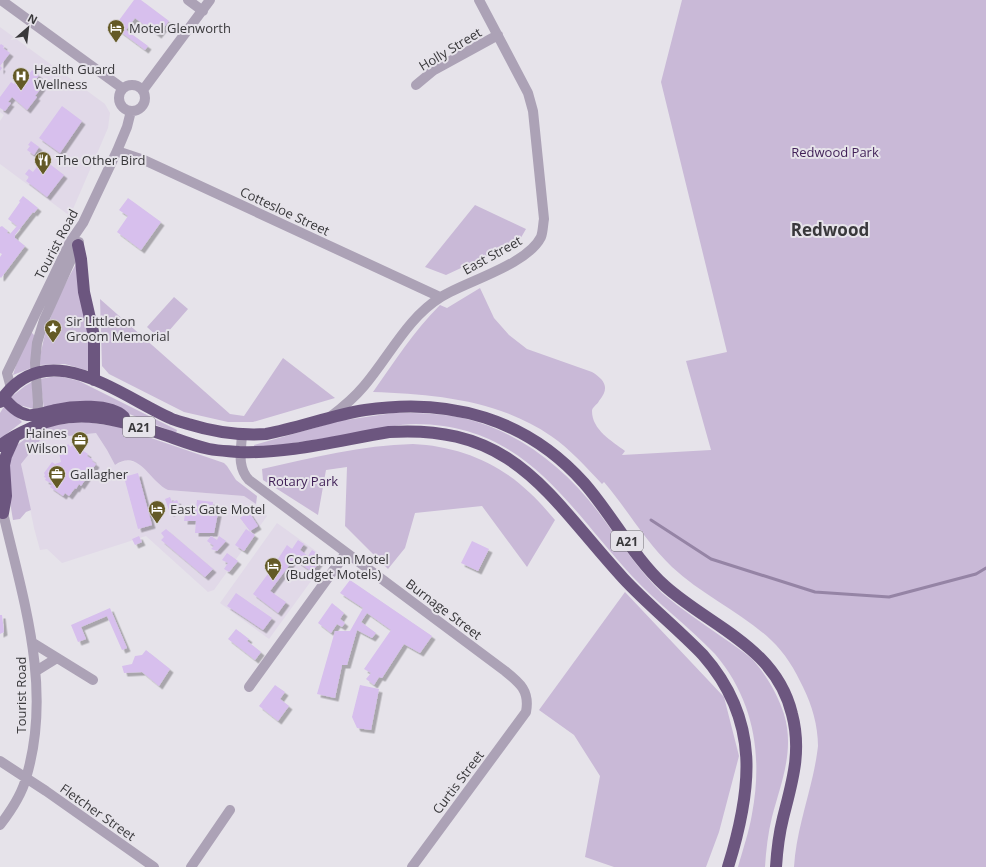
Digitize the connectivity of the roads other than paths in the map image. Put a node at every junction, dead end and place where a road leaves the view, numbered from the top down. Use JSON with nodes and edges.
{"nodes":[{"id":1,"x":1,"y":0,"type":"edge"},
{"id":2,"x":188,"y":0,"type":"edge"},
{"id":3,"x":210,"y":0,"type":"edge"},
{"id":4,"x":479,"y":0,"type":"edge"},
{"id":5,"x":203,"y":10,"type":"junction"},
{"id":6,"x":498,"y":35,"type":"junction"},
{"id":7,"x":416,"y":86,"type":"dead end"},
{"id":8,"x":122,"y":88,"type":"junction"},
{"id":9,"x":143,"y":90,"type":"junction"},
{"id":10,"x":131,"y":111,"type":"junction"},
{"id":11,"x":117,"y":151,"type":"junction"},
{"id":12,"x":83,"y":223,"type":"junction"},
{"id":13,"x":78,"y":245,"type":"junction"},
{"id":14,"x":440,"y":297,"type":"junction"},
{"id":15,"x":35,"y":373,"type":"junction"},
{"id":16,"x":94,"y":380,"type":"junction"},
{"id":17,"x":5,"y":396,"type":"edge"},
{"id":18,"x":38,"y":419,"type":"junction"},
{"id":19,"x":329,"y":419,"type":"junction"},
{"id":20,"x":16,"y":435,"type":"junction"},
{"id":21,"x":242,"y":435,"type":"junction"},
{"id":22,"x":0,"y":446,"type":"edge"},
{"id":23,"x":241,"y":452,"type":"junction"},
{"id":24,"x":3,"y":513,"type":"joint"},
{"id":25,"x":346,"y":553,"type":"junction"},
{"id":26,"x":33,"y":644,"type":"junction"},
{"id":27,"x":57,"y":658,"type":"junction"},
{"id":28,"x":36,"y":671,"type":"junction"},
{"id":29,"x":93,"y":680,"type":"dead end"},
{"id":30,"x":249,"y":687,"type":"dead end"},
{"id":31,"x":526,"y":712,"type":"joint"},
{"id":32,"x":0,"y":761,"type":"edge"},
{"id":33,"x":26,"y":779,"type":"junction"},
{"id":34,"x":230,"y":810,"type":"dead end"},
{"id":35,"x":0,"y":825,"type":"edge"},
{"id":36,"x":154,"y":867,"type":"edge"},
{"id":37,"x":191,"y":867,"type":"edge"},
{"id":38,"x":412,"y":867,"type":"edge"},
{"id":39,"x":728,"y":867,"type":"edge"},
{"id":40,"x":776,"y":867,"type":"edge"}],
"edges":[{"from":1,"to":8,"type":"street"},
{"from":2,"to":5,"type":"street"},
{"from":3,"to":5,"type":"street"},
{"from":4,"to":6,"type":"street","name":"East Street"},
{"from":5,"to":9,"type":"street"},
{"from":6,"to":7,"type":"street","name":"Holly Street"},
{"from":6,"to":14,"type":"street","name":"East Street"},
{"from":8,"to":9,"type":"street"},
{"from":8,"to":10,"type":"street"},
{"from":9,"to":10,"type":"street"},
{"from":10,"to":11,"type":"street","name":"Tourist Road"},
{"from":11,"to":12,"type":"street","name":"Tourist Road"},
{"from":11,"to":14,"type":"street","name":"Cottesloe Street"},
{"from":12,"to":13,"type":"street","name":"Tourist Road"},
{"from":12,"to":17,"type":"street","name":"Tourist Road"},
{"from":13,"to":15,"type":"street","name":"Tourist Road"},
{"from":13,"to":16,"type":"highway"},
{"from":14,"to":19,"type":"street","name":"East Street"},
{"from":15,"to":16,"type":"highway","number":"A21"},
{"from":15,"to":17,"type":"highway","number":"A21"},
{"from":15,"to":18,"type":"street","name":"Tourist Road"},
{"from":16,"to":21,"type":"highway","number":"A21"},
{"from":17,"to":18,"type":"highway"},
{"from":18,"to":20,"type":"highway"},
{"from":18,"to":23,"type":"highway","number":"A21"},
{"from":19,"to":21,"type":"highway","number":"A21"},
{"from":19,"to":40,"type":"highway","number":"A21"},
{"from":20,"to":22,"type":"highway"},
{"from":20,"to":24,"type":"highway"},
{"from":21,"to":23,"type":"street","name":"Burnage Street"},
{"from":23,"to":25,"type":"street","name":"Burnage Street"},
{"from":23,"to":39,"type":"highway","number":"A21"},
{"from":24,"to":26,"type":"street","name":"Tourist Road"},
{"from":25,"to":30,"type":"street"},
{"from":25,"to":31,"type":"street","name":"Burnage Street"},
{"from":26,"to":27,"type":"street"},
{"from":26,"to":28,"type":"street","name":"Tourist Road"},
{"from":27,"to":28,"type":"street"},
{"from":27,"to":29,"type":"street"},
{"from":28,"to":33,"type":"street","name":"Tourist Road"},
{"from":31,"to":38,"type":"street","name":"Curtis Street"},
{"from":32,"to":33,"type":"street","name":"Fletcher Street"},
{"from":33,"to":35,"type":"street","name":"Tourist Road"},
{"from":33,"to":36,"type":"street","name":"Fletcher Street"},
{"from":34,"to":37,"type":"street"}]}
